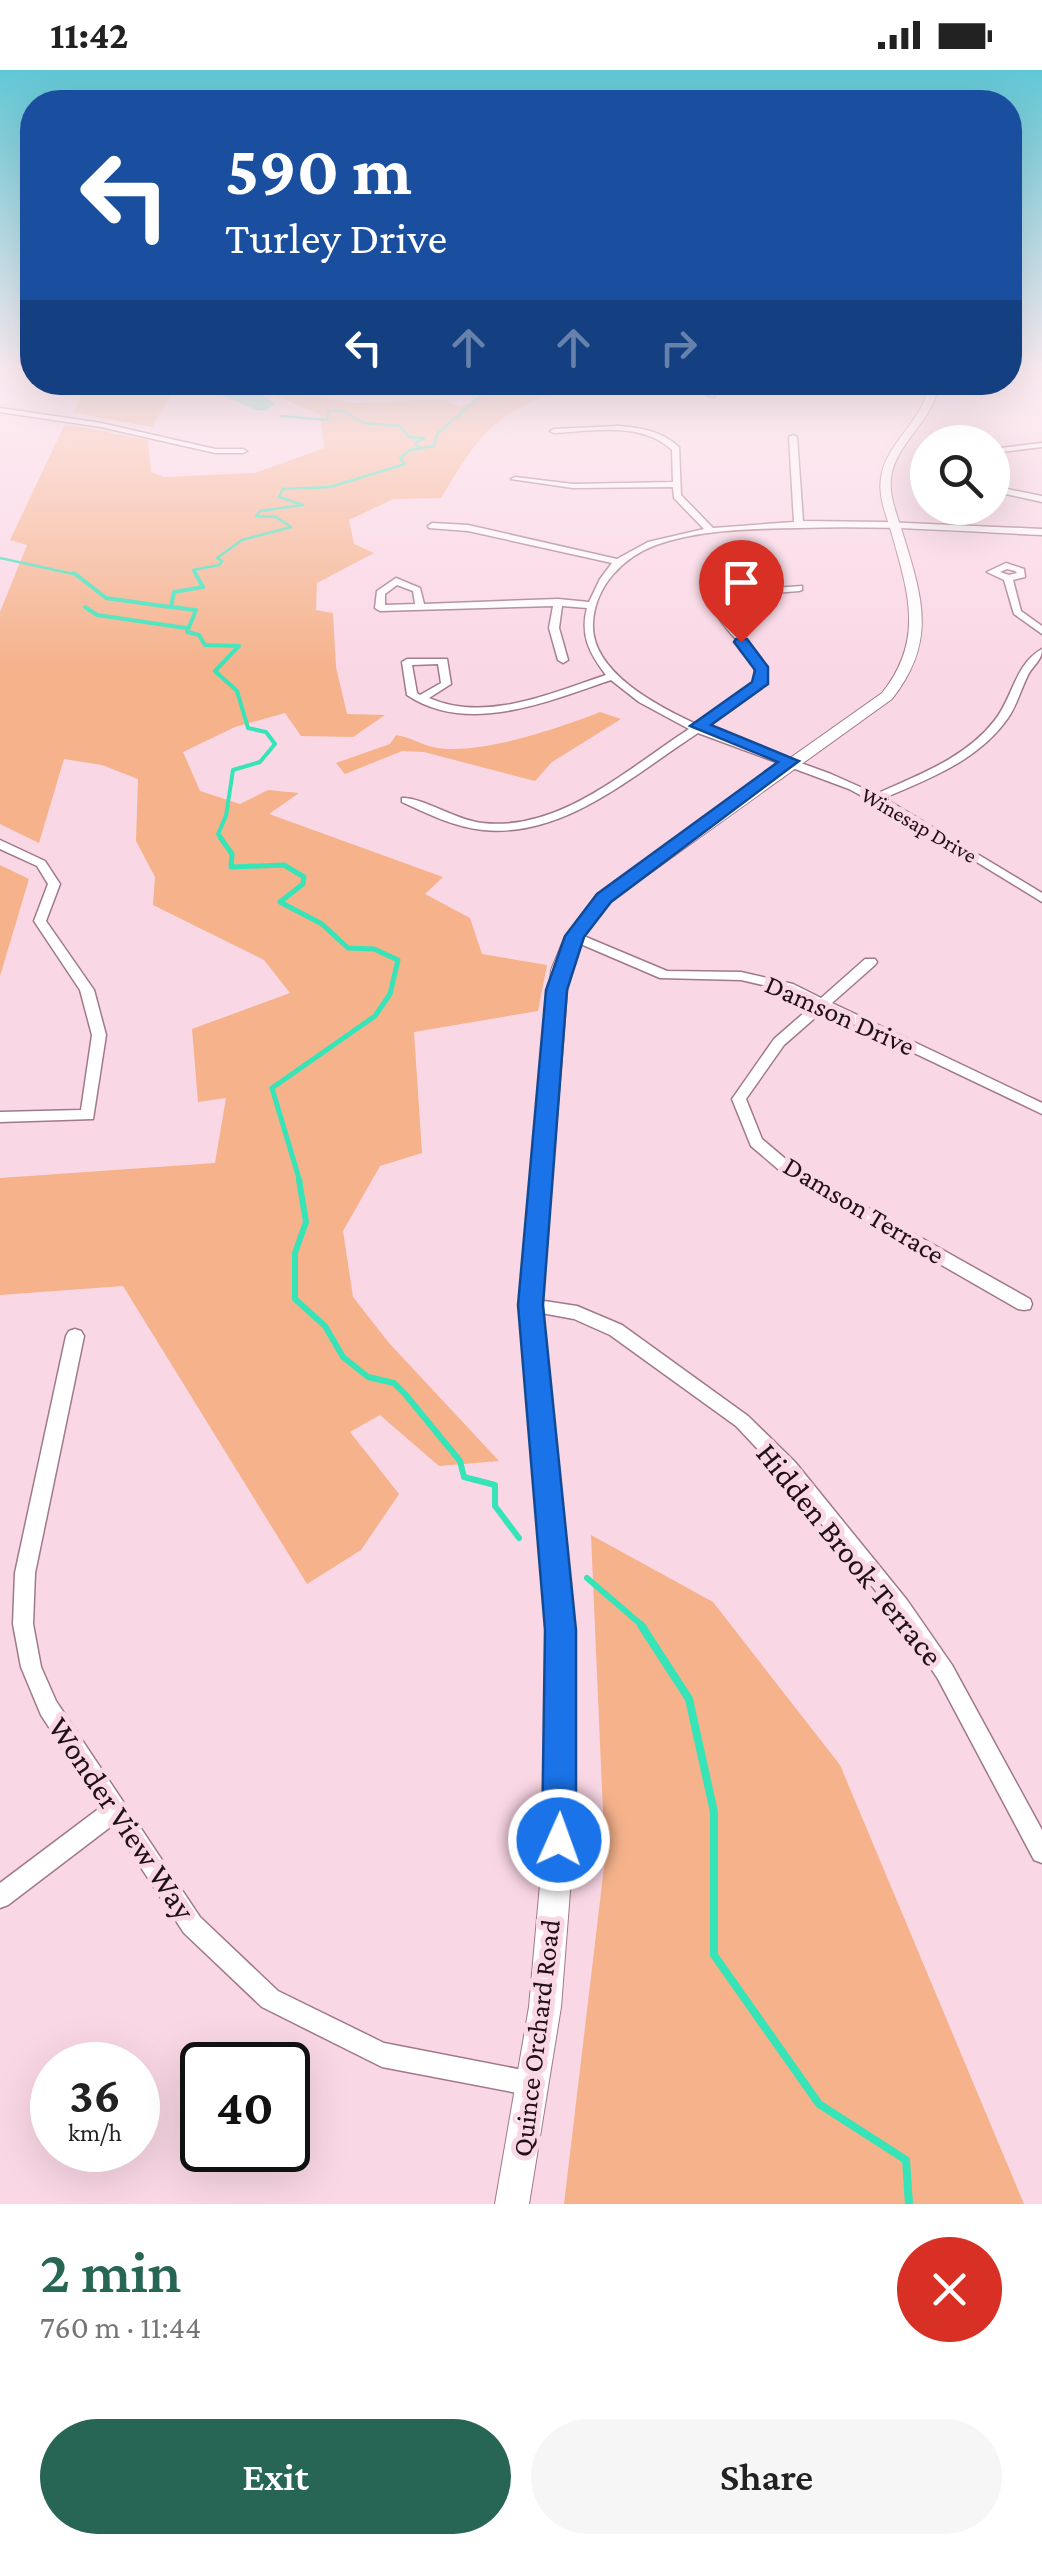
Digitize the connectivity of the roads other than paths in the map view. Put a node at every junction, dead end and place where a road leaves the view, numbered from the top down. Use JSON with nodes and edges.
{"nodes":[{"id":1,"x":676,"y":471,"type":"edge"},
{"id":2,"x":795,"y":471,"type":"edge"},
{"id":3,"x":888,"y":471,"type":"edge"},
{"id":4,"x":515,"y":479,"type":"dead end"},
{"id":5,"x":676,"y":484,"type":"junction"},
{"id":6,"x":1010,"y":494,"type":"edge"},
{"id":7,"x":1042,"y":500,"type":"edge"},
{"id":8,"x":799,"y":525,"type":"junction"},
{"id":9,"x":432,"y":526,"type":"dead end"},
{"id":10,"x":895,"y":528,"type":"junction"},
{"id":11,"x":710,"y":530,"type":"junction"},
{"id":12,"x":1042,"y":532,"type":"edge"},
{"id":13,"x":618,"y":562,"type":"junction"},
{"id":14,"x":1008,"y":578,"type":"dead end"},
{"id":15,"x":799,"y":588,"type":"dead end"},
{"id":16,"x":558,"y":602,"type":"junction"},
{"id":17,"x":592,"y":604,"type":"junction"},
{"id":18,"x":420,"y":608,"type":"dead end"},
{"id":19,"x":1042,"y":631,"type":"edge"},
{"id":20,"x":1042,"y":652,"type":"edge"},
{"id":21,"x":563,"y":660,"type":"dead end"},
{"id":22,"x":612,"y":676,"type":"junction"},
{"id":23,"x":420,"y":699,"type":"junction"},
{"id":24,"x":698,"y":726,"type":"junction"},
{"id":25,"x":791,"y":761,"type":"junction"},
{"id":26,"x":875,"y":798,"type":"junction"},
{"id":27,"x":406,"y":800,"type":"dead end"},
{"id":28,"x":0,"y":844,"type":"edge"},
{"id":29,"x":1042,"y":898,"type":"edge"},
{"id":30,"x":574,"y":936,"type":"junction"},
{"id":31,"x":870,"y":962,"type":"dead end"},
{"id":32,"x":824,"y":1002,"type":"junction"},
{"id":33,"x":1042,"y":1109,"type":"edge"},
{"id":34,"x":0,"y":1117,"type":"edge"},
{"id":35,"x":1024,"y":1304,"type":"dead end"},
{"id":36,"x":531,"y":1305,"type":"junction"},
{"id":37,"x":76,"y":1336,"type":"dead end"},
{"id":38,"x":114,"y":1811,"type":"junction"},
{"id":39,"x":1042,"y":1852,"type":"edge"},
{"id":40,"x":0,"y":1897,"type":"edge"},
{"id":41,"x":533,"y":2084,"type":"junction"},
{"id":42,"x":512,"y":2204,"type":"edge"}],
"edges":[{"from":1,"to":5,"type":"street"},
{"from":2,"to":8,"type":"street"},
{"from":3,"to":10,"type":"street","name":"Quince Orchard Road"},
{"from":4,"to":5,"type":"street"},
{"from":5,"to":11,"type":"street"},
{"from":6,"to":7,"type":"street"},
{"from":8,"to":10,"type":"street"},
{"from":8,"to":11,"type":"street"},
{"from":9,"to":13,"type":"street"},
{"from":10,"to":12,"type":"street"},
{"from":10,"to":25,"type":"street","name":"Quince Orchard Road"},
{"from":11,"to":13,"type":"street"},
{"from":13,"to":17,"type":"street"},
{"from":14,"to":19,"type":"street"},
{"from":15,"to":24,"type":"street"},
{"from":16,"to":17,"type":"street"},
{"from":16,"to":18,"type":"street"},
{"from":16,"to":21,"type":"street"},
{"from":17,"to":22,"type":"street"},
{"from":20,"to":26,"type":"street"},
{"from":22,"to":23,"type":"street"},
{"from":22,"to":24,"type":"street"},
{"from":23,"to":23,"type":"street"},
{"from":24,"to":25,"type":"street"},
{"from":24,"to":27,"type":"street"},
{"from":25,"to":26,"type":"street","name":"Winesap Drive"},
{"from":25,"to":30,"type":"street","name":"Quince Orchard Road"},
{"from":26,"to":29,"type":"street","name":"Winesap Drive"},
{"from":28,"to":34,"type":"street"},
{"from":30,"to":32,"type":"street","name":"Damson Drive"},
{"from":30,"to":36,"type":"street","name":"Quince Orchard Road"},
{"from":31,"to":32,"type":"street","name":"Damson Terrace"},
{"from":32,"to":33,"type":"street","name":"Damson Drive"},
{"from":32,"to":35,"type":"street","name":"Damson Terrace"},
{"from":36,"to":39,"type":"street","name":"Hidden Brook Terrace"},
{"from":36,"to":41,"type":"street","name":"Quince Orchard Road"},
{"from":37,"to":38,"type":"street","name":"Wonder View Way"},
{"from":38,"to":40,"type":"street"},
{"from":38,"to":41,"type":"street","name":"Wonder View Way"},
{"from":41,"to":42,"type":"street","name":"Quince Orchard Road"}]}
